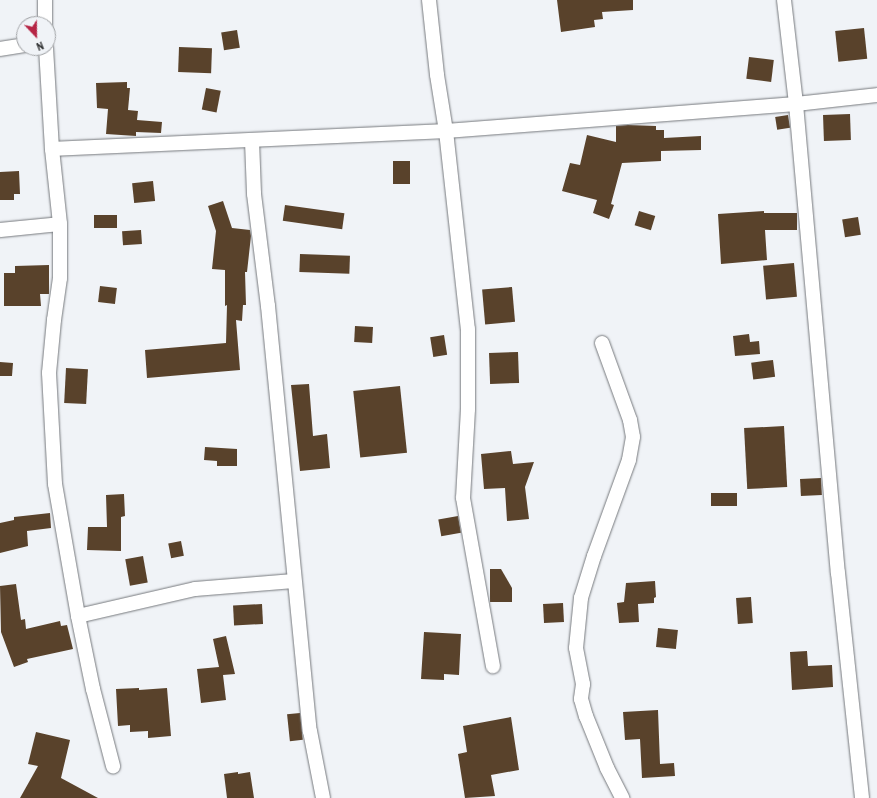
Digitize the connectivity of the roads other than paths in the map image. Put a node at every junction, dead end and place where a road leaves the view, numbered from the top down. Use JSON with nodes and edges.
{"nodes":[{"id":1,"x":46,"y":0,"type":"edge"},
{"id":2,"x":429,"y":0,"type":"edge"},
{"id":3,"x":784,"y":0,"type":"edge"},
{"id":4,"x":45,"y":16,"type":"edge"},
{"id":5,"x":16,"y":46,"type":"edge"},
{"id":6,"x":0,"y":49,"type":"edge"},
{"id":7,"x":46,"y":56,"type":"edge"},
{"id":8,"x":877,"y":95,"type":"edge"},
{"id":9,"x":796,"y":104,"type":"junction"},
{"id":10,"x":446,"y":131,"type":"junction"},
{"id":11,"x":252,"y":141,"type":"junction"},
{"id":12,"x":52,"y":150,"type":"junction"},
{"id":13,"x":60,"y":224,"type":"junction"},
{"id":14,"x":0,"y":230,"type":"edge"},
{"id":15,"x":602,"y":343,"type":"dead end"},
{"id":16,"x":294,"y":581,"type":"junction"},
{"id":17,"x":78,"y":616,"type":"junction"},
{"id":18,"x":493,"y":666,"type":"dead end"},
{"id":19,"x":113,"y":766,"type":"dead end"},
{"id":20,"x":323,"y":798,"type":"edge"},
{"id":21,"x":622,"y":798,"type":"edge"},
{"id":22,"x":862,"y":798,"type":"edge"}],
"edges":[{"from":1,"to":4,"type":"street"},
{"from":2,"to":10,"type":"street"},
{"from":3,"to":9,"type":"street"},
{"from":5,"to":6,"type":"street"},
{"from":7,"to":12,"type":"street"},
{"from":8,"to":9,"type":"street"},
{"from":9,"to":10,"type":"street"},
{"from":9,"to":22,"type":"street"},
{"from":10,"to":11,"type":"street"},
{"from":10,"to":18,"type":"street"},
{"from":11,"to":12,"type":"street"},
{"from":11,"to":16,"type":"street"},
{"from":12,"to":13,"type":"street"},
{"from":13,"to":14,"type":"street"},
{"from":13,"to":17,"type":"street"},
{"from":15,"to":21,"type":"street"},
{"from":16,"to":17,"type":"street"},
{"from":16,"to":20,"type":"street"},
{"from":17,"to":19,"type":"street"}]}
